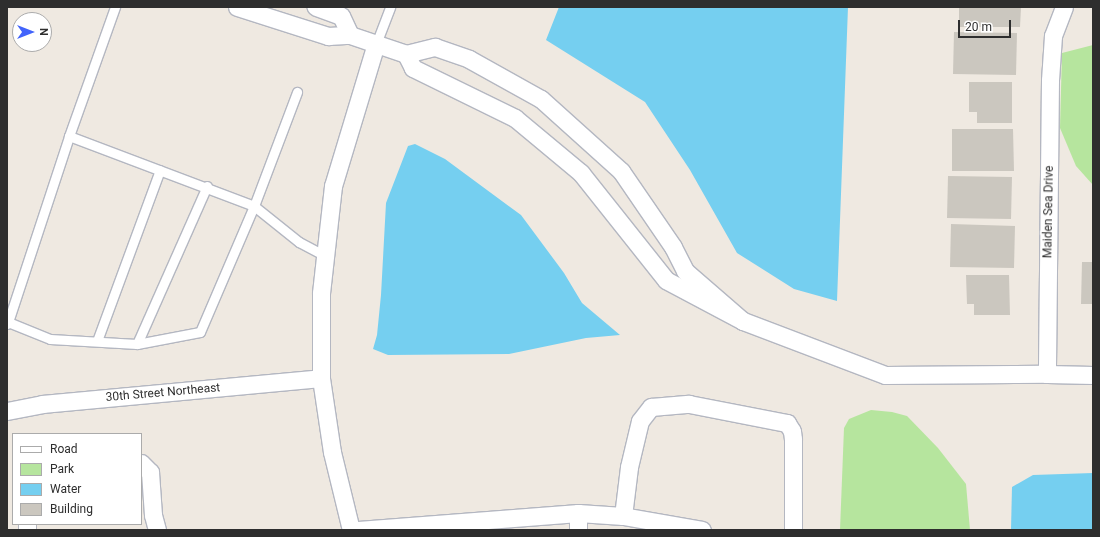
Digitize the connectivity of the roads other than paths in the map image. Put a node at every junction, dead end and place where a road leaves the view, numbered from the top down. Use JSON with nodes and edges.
{"nodes":[{"id":1,"x":115,"y":7,"type":"edge"},
{"id":2,"x":237,"y":7,"type":"edge"},
{"id":3,"x":316,"y":7,"type":"edge"},
{"id":4,"x":390,"y":7,"type":"edge"},
{"id":5,"x":1064,"y":7,"type":"edge"},
{"id":6,"x":350,"y":35,"type":"junction"},
{"id":7,"x":376,"y":44,"type":"junction"},
{"id":8,"x":406,"y":54,"type":"junction"},
{"id":9,"x":297,"y":92,"type":"dead end"},
{"id":10,"x":69,"y":136,"type":"junction"},
{"id":11,"x":160,"y":170,"type":"junction"},
{"id":12,"x":207,"y":186,"type":"junction"},
{"id":13,"x":254,"y":206,"type":"junction"},
{"id":14,"x":325,"y":256,"type":"junction"},
{"id":15,"x":743,"y":321,"type":"junction"},
{"id":16,"x":8,"y":323,"type":"edge"},
{"id":17,"x":97,"y":341,"type":"junction"},
{"id":18,"x":137,"y":344,"type":"junction"},
{"id":19,"x":1047,"y":374,"type":"junction"},
{"id":20,"x":1093,"y":375,"type":"edge"},
{"id":21,"x":321,"y":378,"type":"junction"},
{"id":22,"x":7,"y":411,"type":"edge"},
{"id":23,"x":142,"y":464,"type":"edge"},
{"id":24,"x":578,"y":513,"type":"junction"},
{"id":25,"x":623,"y":516,"type":"junction"},
{"id":26,"x":150,"y":520,"type":"edge"},
{"id":27,"x":651,"y":525,"type":"edge"},
{"id":28,"x":351,"y":530,"type":"edge"},
{"id":29,"x":358,"y":530,"type":"edge"},
{"id":30,"x":578,"y":530,"type":"edge"},
{"id":31,"x":702,"y":530,"type":"edge"},
{"id":32,"x":792,"y":530,"type":"edge"}],
"edges":[{"from":1,"to":10,"type":"lane"},
{"from":2,"to":6,"type":"street"},
{"from":3,"to":6,"type":"street"},
{"from":4,"to":7,"type":"lane"},
{"from":5,"to":19,"type":"street","name":"Maiden Sea Drive"},
{"from":6,"to":7,"type":"street"},
{"from":7,"to":8,"type":"street"},
{"from":7,"to":14,"type":"street"},
{"from":8,"to":15,"type":"street"},
{"from":8,"to":15,"type":"street"},
{"from":9,"to":13,"type":"lane"},
{"from":10,"to":11,"type":"lane"},
{"from":10,"to":16,"type":"lane"},
{"from":11,"to":12,"type":"lane"},
{"from":11,"to":17,"type":"lane"},
{"from":12,"to":13,"type":"lane"},
{"from":12,"to":18,"type":"lane"},
{"from":13,"to":14,"type":"lane"},
{"from":13,"to":18,"type":"lane"},
{"from":14,"to":21,"type":"street"},
{"from":15,"to":19,"type":"street"},
{"from":16,"to":17,"type":"lane"},
{"from":17,"to":18,"type":"lane"},
{"from":19,"to":20,"type":"street"},
{"from":21,"to":22,"type":"street","name":"30th Street Northeast"},
{"from":21,"to":28,"type":"street"},
{"from":23,"to":26,"type":"street"},
{"from":24,"to":25,"type":"street"},
{"from":24,"to":29,"type":"street"},
{"from":24,"to":30,"type":"street"},
{"from":25,"to":27,"type":"street"},
{"from":25,"to":32,"type":"street"},
{"from":27,"to":31,"type":"street"}]}
